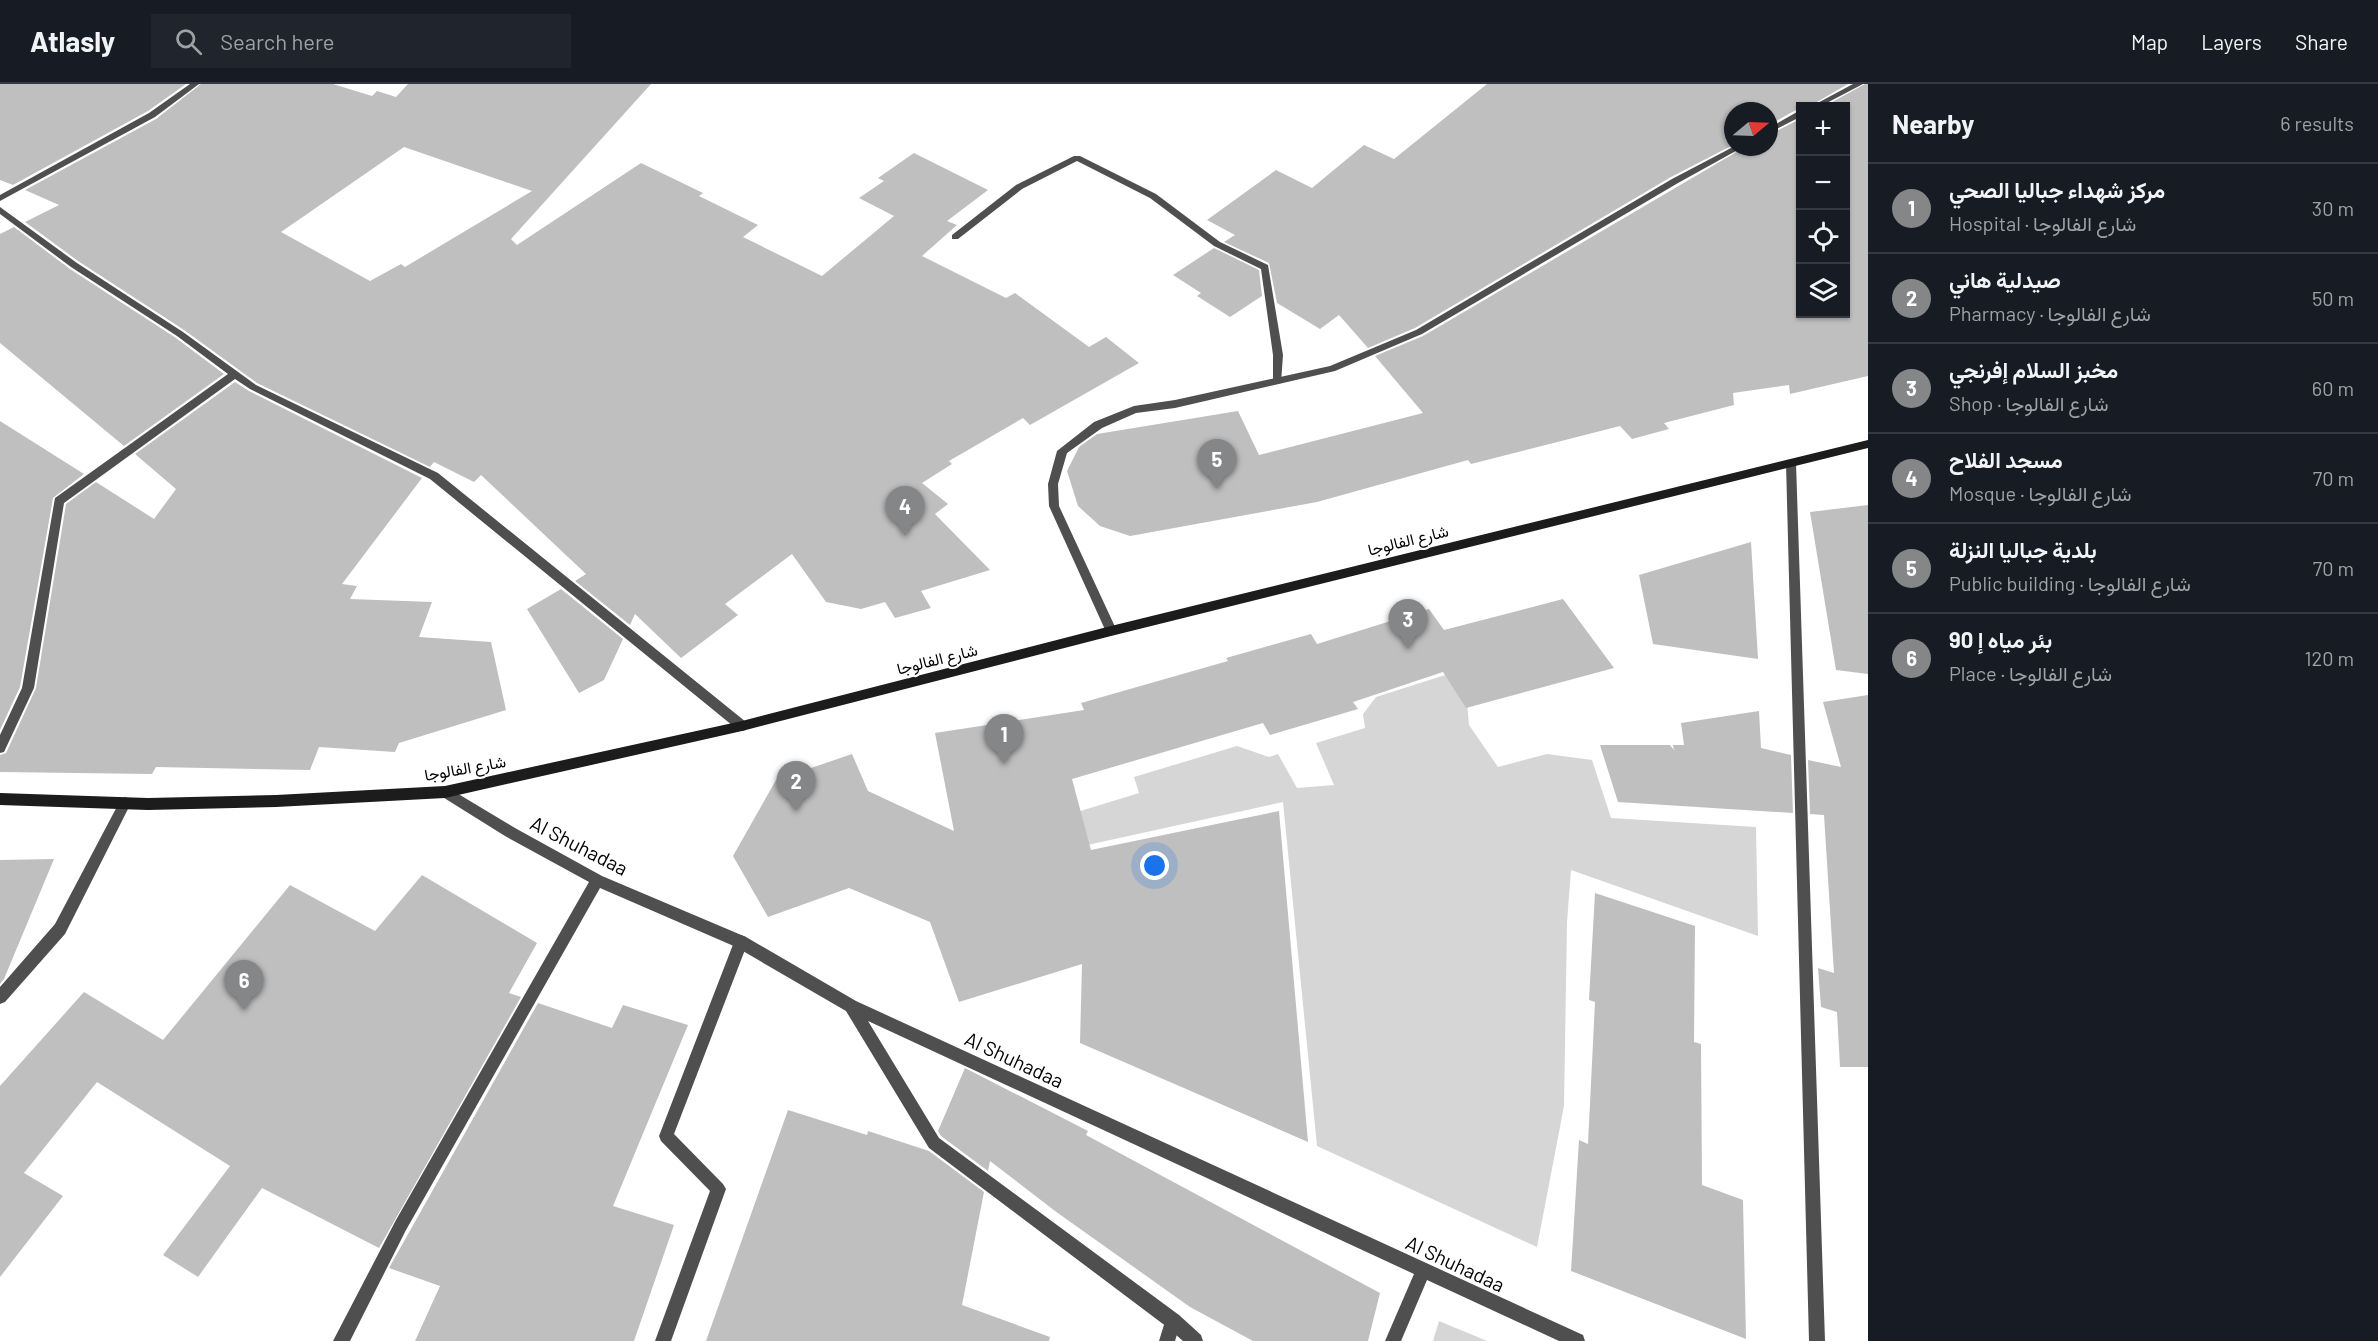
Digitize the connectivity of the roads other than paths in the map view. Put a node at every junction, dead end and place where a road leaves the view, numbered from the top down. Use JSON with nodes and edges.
{"nodes":[{"id":1,"x":195,"y":84,"type":"edge"},
{"id":2,"x":1859,"y":84,"type":"edge"},
{"id":3,"x":1824,"y":102,"type":"edge"},
{"id":4,"x":1796,"y":116,"type":"edge"},
{"id":5,"x":1778,"y":126,"type":"edge"},
{"id":6,"x":1724,"y":155,"type":"edge"},
{"id":7,"x":0,"y":198,"type":"edge"},
{"id":8,"x":0,"y":210,"type":"edge"},
{"id":9,"x":955,"y":237,"type":"dead end"},
{"id":10,"x":235,"y":374,"type":"junction"},
{"id":11,"x":1278,"y":381,"type":"junction"},
{"id":12,"x":1868,"y":444,"type":"edge"},
{"id":13,"x":1791,"y":463,"type":"junction"},
{"id":14,"x":1112,"y":631,"type":"junction"},
{"id":15,"x":742,"y":726,"type":"junction"},
{"id":16,"x":0,"y":748,"type":"edge"},
{"id":17,"x":445,"y":792,"type":"junction"},
{"id":18,"x":0,"y":799,"type":"edge"},
{"id":19,"x":125,"y":803,"type":"junction"},
{"id":20,"x":597,"y":880,"type":"junction"},
{"id":21,"x":741,"y":942,"type":"junction"},
{"id":22,"x":0,"y":997,"type":"edge"},
{"id":23,"x":851,"y":1006,"type":"junction"},
{"id":24,"x":1423,"y":1271,"type":"junction"},
{"id":25,"x":1173,"y":1321,"type":"junction"},
{"id":26,"x":341,"y":1341,"type":"edge"},
{"id":27,"x":663,"y":1341,"type":"edge"},
{"id":28,"x":1167,"y":1341,"type":"edge"},
{"id":29,"x":1196,"y":1341,"type":"edge"},
{"id":30,"x":1393,"y":1341,"type":"edge"},
{"id":31,"x":1577,"y":1341,"type":"edge"},
{"id":32,"x":1817,"y":1341,"type":"edge"}],
"edges":[{"from":1,"to":7,"type":"street"},
{"from":2,"to":3,"type":"street"},
{"from":4,"to":5,"type":"street"},
{"from":6,"to":11,"type":"street"},
{"from":8,"to":10,"type":"street"},
{"from":9,"to":11,"type":"street"},
{"from":10,"to":15,"type":"street"},
{"from":10,"to":16,"type":"street"},
{"from":11,"to":14,"type":"street"},
{"from":12,"to":13,"type":"main road","name":"شارع الفالوجا"},
{"from":13,"to":14,"type":"main road","name":"شارع الفالوجا"},
{"from":13,"to":32,"type":"street"},
{"from":14,"to":15,"type":"main road","name":"شارع الفالوجا"},
{"from":15,"to":17,"type":"main road","name":"شارع الفالوجا"},
{"from":17,"to":19,"type":"main road","name":"شارع الفالوجا"},
{"from":17,"to":20,"type":"street","name":"Al Shuhadaa"},
{"from":18,"to":19,"type":"main road","name":"شارع الفالوجا"},
{"from":19,"to":22,"type":"street"},
{"from":20,"to":21,"type":"street","name":"Al Shuhadaa"},
{"from":20,"to":26,"type":"street"},
{"from":21,"to":23,"type":"street","name":"Al Shuhadaa"},
{"from":21,"to":27,"type":"street"},
{"from":23,"to":24,"type":"street","name":"Al Shuhadaa"},
{"from":23,"to":25,"type":"street"},
{"from":24,"to":30,"type":"street"},
{"from":24,"to":31,"type":"street","name":"Al Shuhadaa"},
{"from":25,"to":28,"type":"street"},
{"from":25,"to":29,"type":"street"}]}
